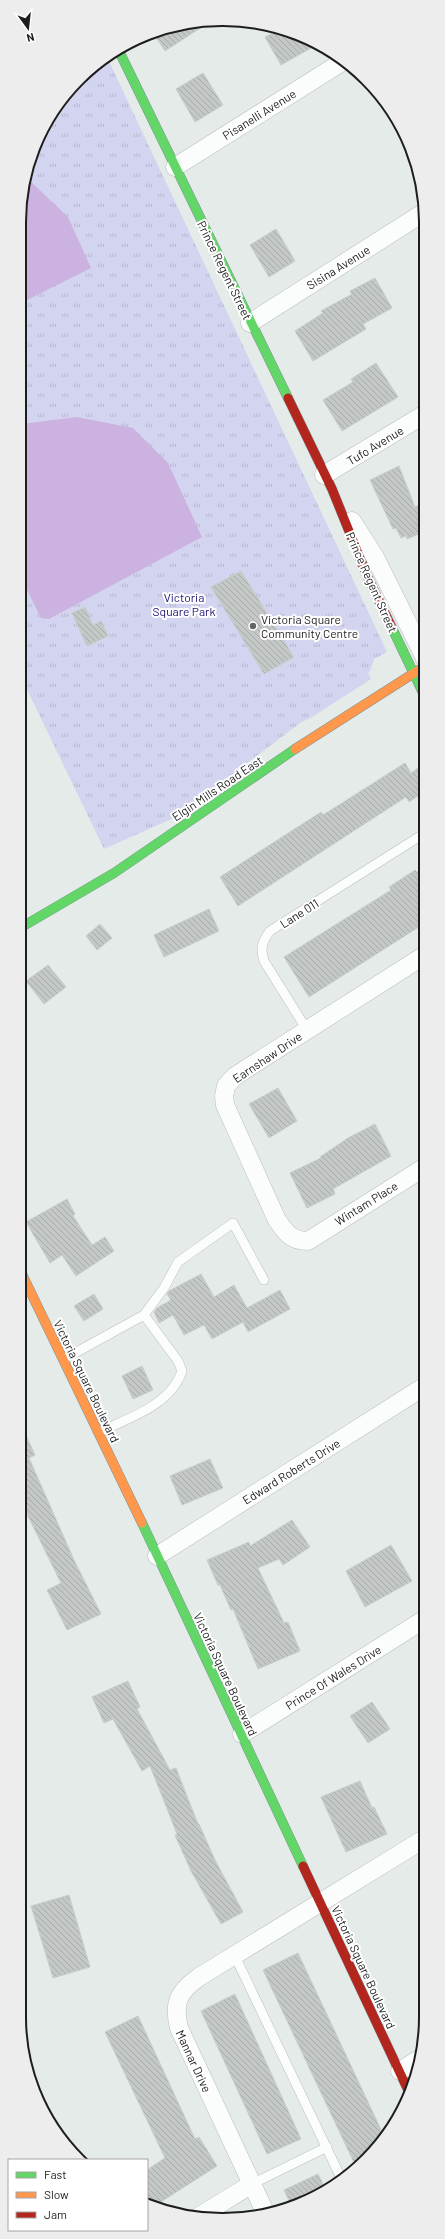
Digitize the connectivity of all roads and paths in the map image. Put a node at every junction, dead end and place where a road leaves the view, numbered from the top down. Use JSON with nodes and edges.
{"nodes":[{"id":1,"x":121,"y":54,"type":"edge"},
{"id":2,"x":339,"y":64,"type":"edge"},
{"id":3,"x":175,"y":167,"type":"junction"},
{"id":4,"x":419,"y":216,"type":"edge"},
{"id":5,"x":250,"y":323,"type":"junction"},
{"id":6,"x":419,"y":425,"type":"edge"},
{"id":7,"x":328,"y":482,"type":"junction"},
{"id":8,"x":419,"y":646,"type":"edge"},
{"id":9,"x":419,"y":670,"type":"edge"},
{"id":10,"x":414,"y":673,"type":"junction"},
{"id":11,"x":419,"y":684,"type":"edge"},
{"id":12,"x":419,"y":838,"type":"edge"},
{"id":13,"x":26,"y":924,"type":"edge"},
{"id":14,"x":419,"y":960,"type":"edge"},
{"id":15,"x":307,"y":1030,"type":"junction"},
{"id":16,"x":419,"y":1170,"type":"edge"},
{"id":17,"x":308,"y":1240,"type":"joint"},
{"id":18,"x":264,"y":1280,"type":"dead end"},
{"id":19,"x":26,"y":1282,"type":"edge"},
{"id":20,"x":144,"y":1316,"type":"junction"},
{"id":21,"x":64,"y":1359,"type":"junction"},
{"id":22,"x":419,"y":1390,"type":"edge"},
{"id":23,"x":99,"y":1432,"type":"junction"},
{"id":24,"x":157,"y":1556,"type":"junction"},
{"id":25,"x":419,"y":1623,"type":"edge"},
{"id":26,"x":242,"y":1734,"type":"junction"},
{"id":27,"x":419,"y":1842,"type":"edge"},
{"id":28,"x":320,"y":1902,"type":"junction"},
{"id":29,"x":234,"y":1954,"type":"junction"},
{"id":30,"x":413,"y":2063,"type":"edge"},
{"id":31,"x":400,"y":2071,"type":"junction"},
{"id":32,"x":406,"y":2086,"type":"edge"},
{"id":33,"x":326,"y":2148,"type":"junction"},
{"id":34,"x":339,"y":2174,"type":"edge"},
{"id":35,"x":252,"y":2184,"type":"junction"},
{"id":36,"x":263,"y":2208,"type":"edge"},
{"id":37,"x":206,"y":2212,"type":"edge"}],
"edges":[{"from":1,"to":3,"type":"street","name":"Prince Regent Street"},
{"from":2,"to":3,"type":"street","name":"Pisanelli Avenue"},
{"from":3,"to":5,"type":"street","name":"Prince Regent Street"},
{"from":4,"to":5,"type":"street","name":"Sisina Avenue"},
{"from":5,"to":7,"type":"street","name":"Prince Regent Street"},
{"from":6,"to":7,"type":"street","name":"Tufo Avenue"},
{"from":7,"to":8,"type":"street","name":"Prince Regent Street"},
{"from":7,"to":10,"type":"street","name":"Prince Regent Street"},
{"from":9,"to":10,"type":"street","name":"Elgin Mills Road East"},
{"from":10,"to":11,"type":"street","name":"Prince Regent Street"},
{"from":10,"to":13,"type":"street","name":"Elgin Mills Road East"},
{"from":12,"to":15,"type":"lane","name":"Lane 011"},
{"from":14,"to":15,"type":"street","name":"Earnshaw Drive"},
{"from":15,"to":17,"type":"street","name":"Earnshaw Drive"},
{"from":16,"to":17,"type":"street","name":"Wintam Place"},
{"from":18,"to":20,"type":"lane"},
{"from":19,"to":21,"type":"street","name":"Victoria Square Boulevard"},
{"from":20,"to":21,"type":"lane"},
{"from":20,"to":23,"type":"lane"},
{"from":21,"to":23,"type":"street","name":"Victoria Square Boulevard"},
{"from":22,"to":24,"type":"street","name":"Edward Roberts Drive"},
{"from":23,"to":24,"type":"street","name":"Victoria Square Boulevard"},
{"from":24,"to":26,"type":"street","name":"Victoria Square Boulevard"},
{"from":25,"to":26,"type":"street","name":"Prince Of Wales Drive"},
{"from":26,"to":28,"type":"street","name":"Victoria Square Boulevard"},
{"from":27,"to":28,"type":"street","name":"Mannar Drive"},
{"from":28,"to":29,"type":"street","name":"Mannar Drive"},
{"from":28,"to":31,"type":"street","name":"Victoria Square Boulevard"},
{"from":29,"to":33,"type":"lane"},
{"from":29,"to":35,"type":"street","name":"Mannar Drive"},
{"from":30,"to":31,"type":"street"},
{"from":31,"to":32,"type":"street","name":"Victoria Square Boulevard"},
{"from":33,"to":34,"type":"lane"},
{"from":33,"to":35,"type":"lane"},
{"from":35,"to":36,"type":"street","name":"Mannar Drive"},
{"from":35,"to":37,"type":"street"}]}
